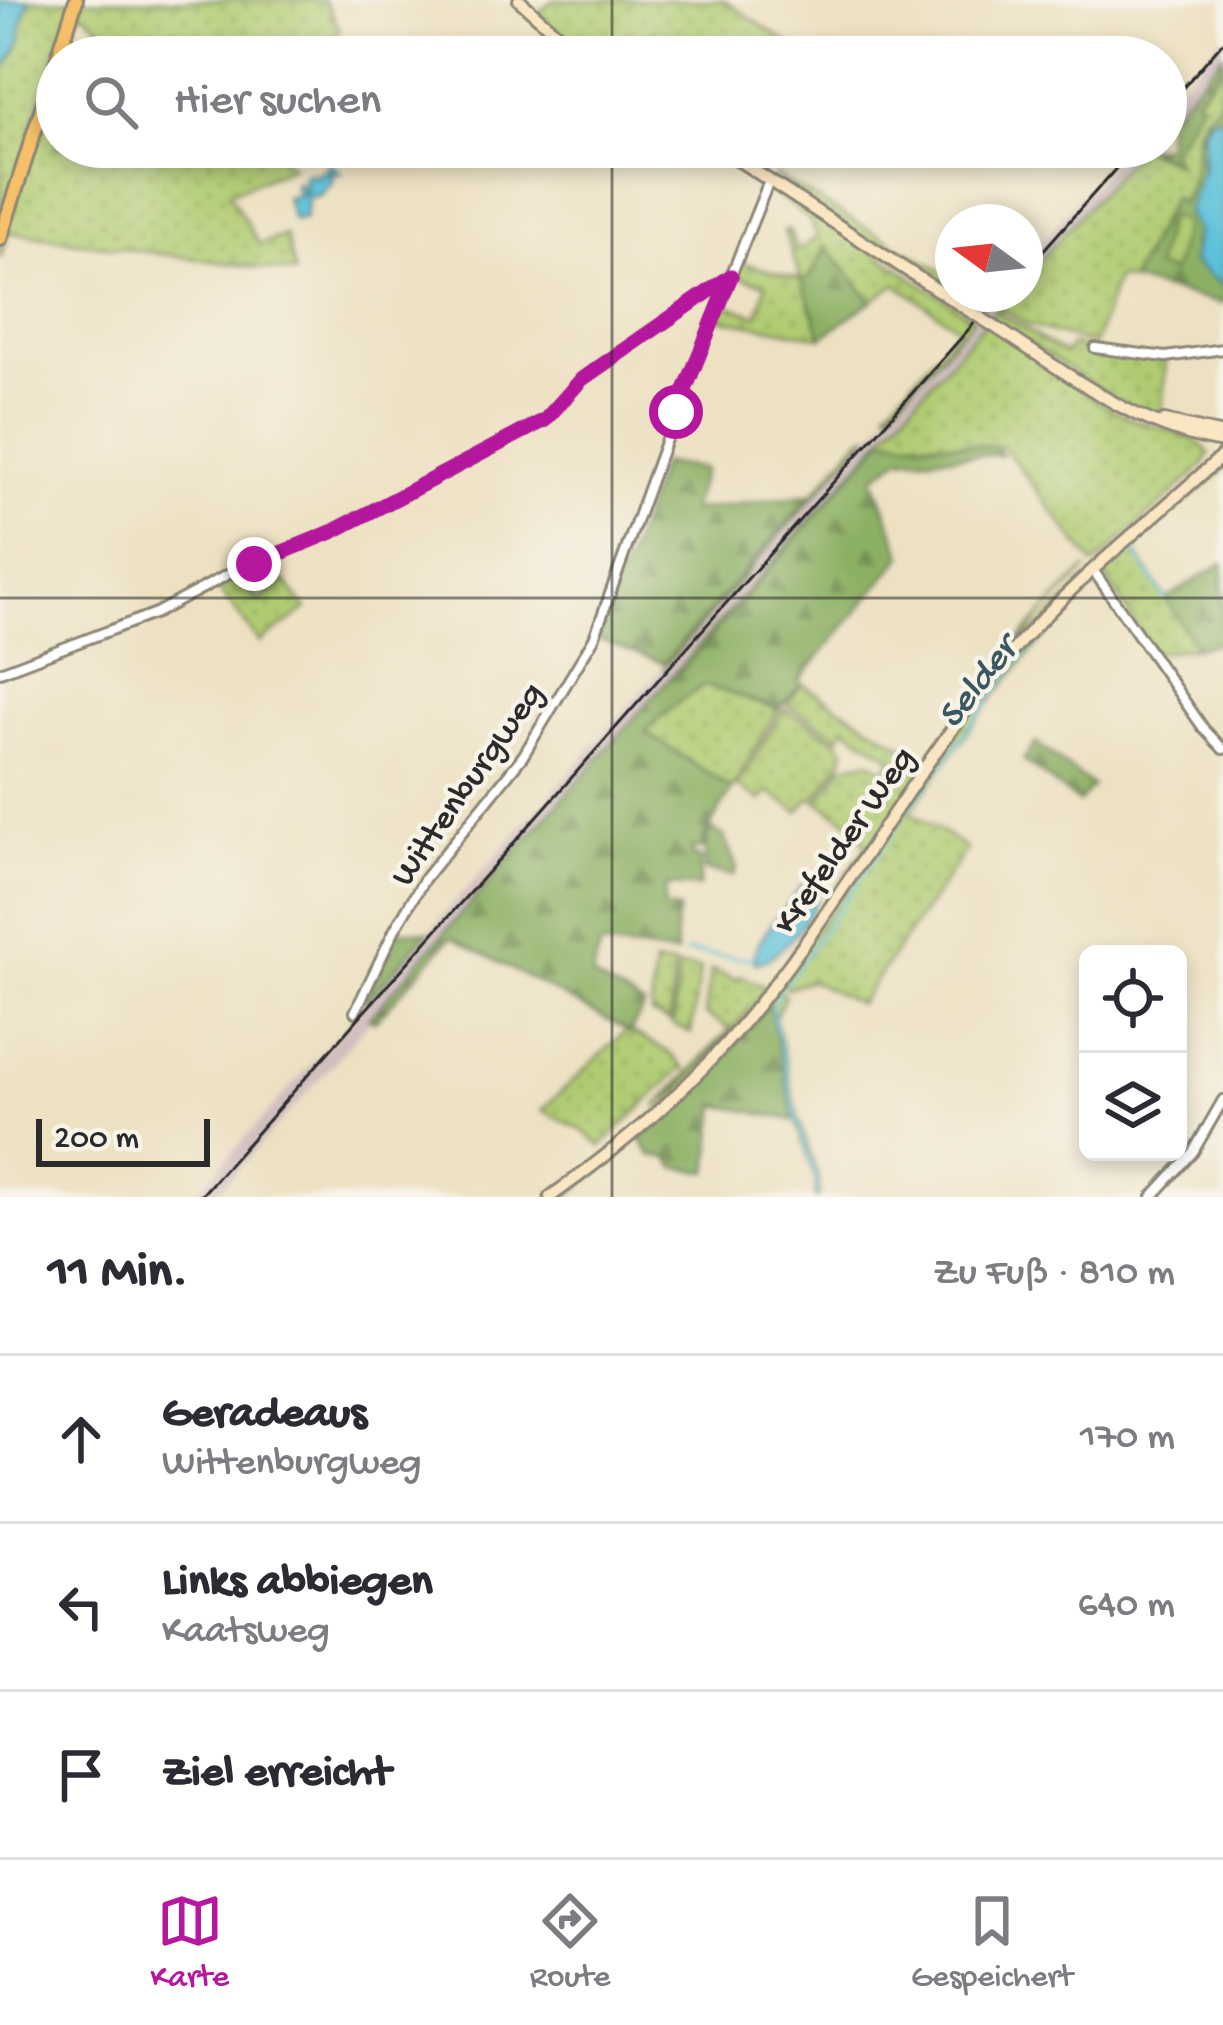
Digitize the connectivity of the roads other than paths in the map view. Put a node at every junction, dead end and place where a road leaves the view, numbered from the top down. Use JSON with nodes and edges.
{"nodes":[{"id":1,"x":76,"y":0,"type":"edge"},
{"id":2,"x":519,"y":0,"type":"edge"},
{"id":3,"x":65,"y":36,"type":"edge"},
{"id":4,"x":559,"y":36,"type":"edge"},
{"id":5,"x":36,"y":127,"type":"edge"},
{"id":6,"x":750,"y":168,"type":"edge"},
{"id":7,"x":770,"y":181,"type":"junction"},
{"id":8,"x":0,"y":239,"type":"edge"},
{"id":9,"x":731,"y":276,"type":"junction"},
{"id":10,"x":1095,"y":348,"type":"dead end"},
{"id":11,"x":1223,"y":349,"type":"edge"},
{"id":12,"x":1116,"y":404,"type":"junction"},
{"id":13,"x":1223,"y":438,"type":"edge"},
{"id":14,"x":1203,"y":439,"type":"junction"},
{"id":15,"x":1223,"y":455,"type":"edge"},
{"id":16,"x":1205,"y":471,"type":"junction"},
{"id":17,"x":1093,"y":570,"type":"junction"},
{"id":18,"x":0,"y":672,"type":"edge"},
{"id":19,"x":1223,"y":749,"type":"edge"},
{"id":20,"x":355,"y":1012,"type":"dead end"},
{"id":21,"x":1223,"y":1100,"type":"edge"},
{"id":22,"x":550,"y":1197,"type":"edge"},
{"id":23,"x":1152,"y":1197,"type":"edge"}],
"edges":[{"from":1,"to":3,"type":"main road"},
{"from":2,"to":4,"type":"street"},
{"from":5,"to":8,"type":"main road"},
{"from":6,"to":7,"type":"street"},
{"from":7,"to":9,"type":"street","name":"Wittenburgweg"},
{"from":7,"to":12,"type":"street","bridge":true},
{"from":9,"to":18,"type":"street"},
{"from":9,"to":20,"type":"street","name":"Wittenburgweg"},
{"from":10,"to":11,"type":"street"},
{"from":12,"to":13,"type":"street"},
{"from":12,"to":14,"type":"street"},
{"from":13,"to":14,"type":"street"},
{"from":14,"to":16,"type":"street"},
{"from":15,"to":16,"type":"street","name":"Krefelder Weg"},
{"from":16,"to":17,"type":"street","name":"Krefelder Weg"},
{"from":17,"to":19,"type":"street"},
{"from":17,"to":22,"type":"street","name":"Krefelder Weg"},
{"from":21,"to":23,"type":"street"}]}
